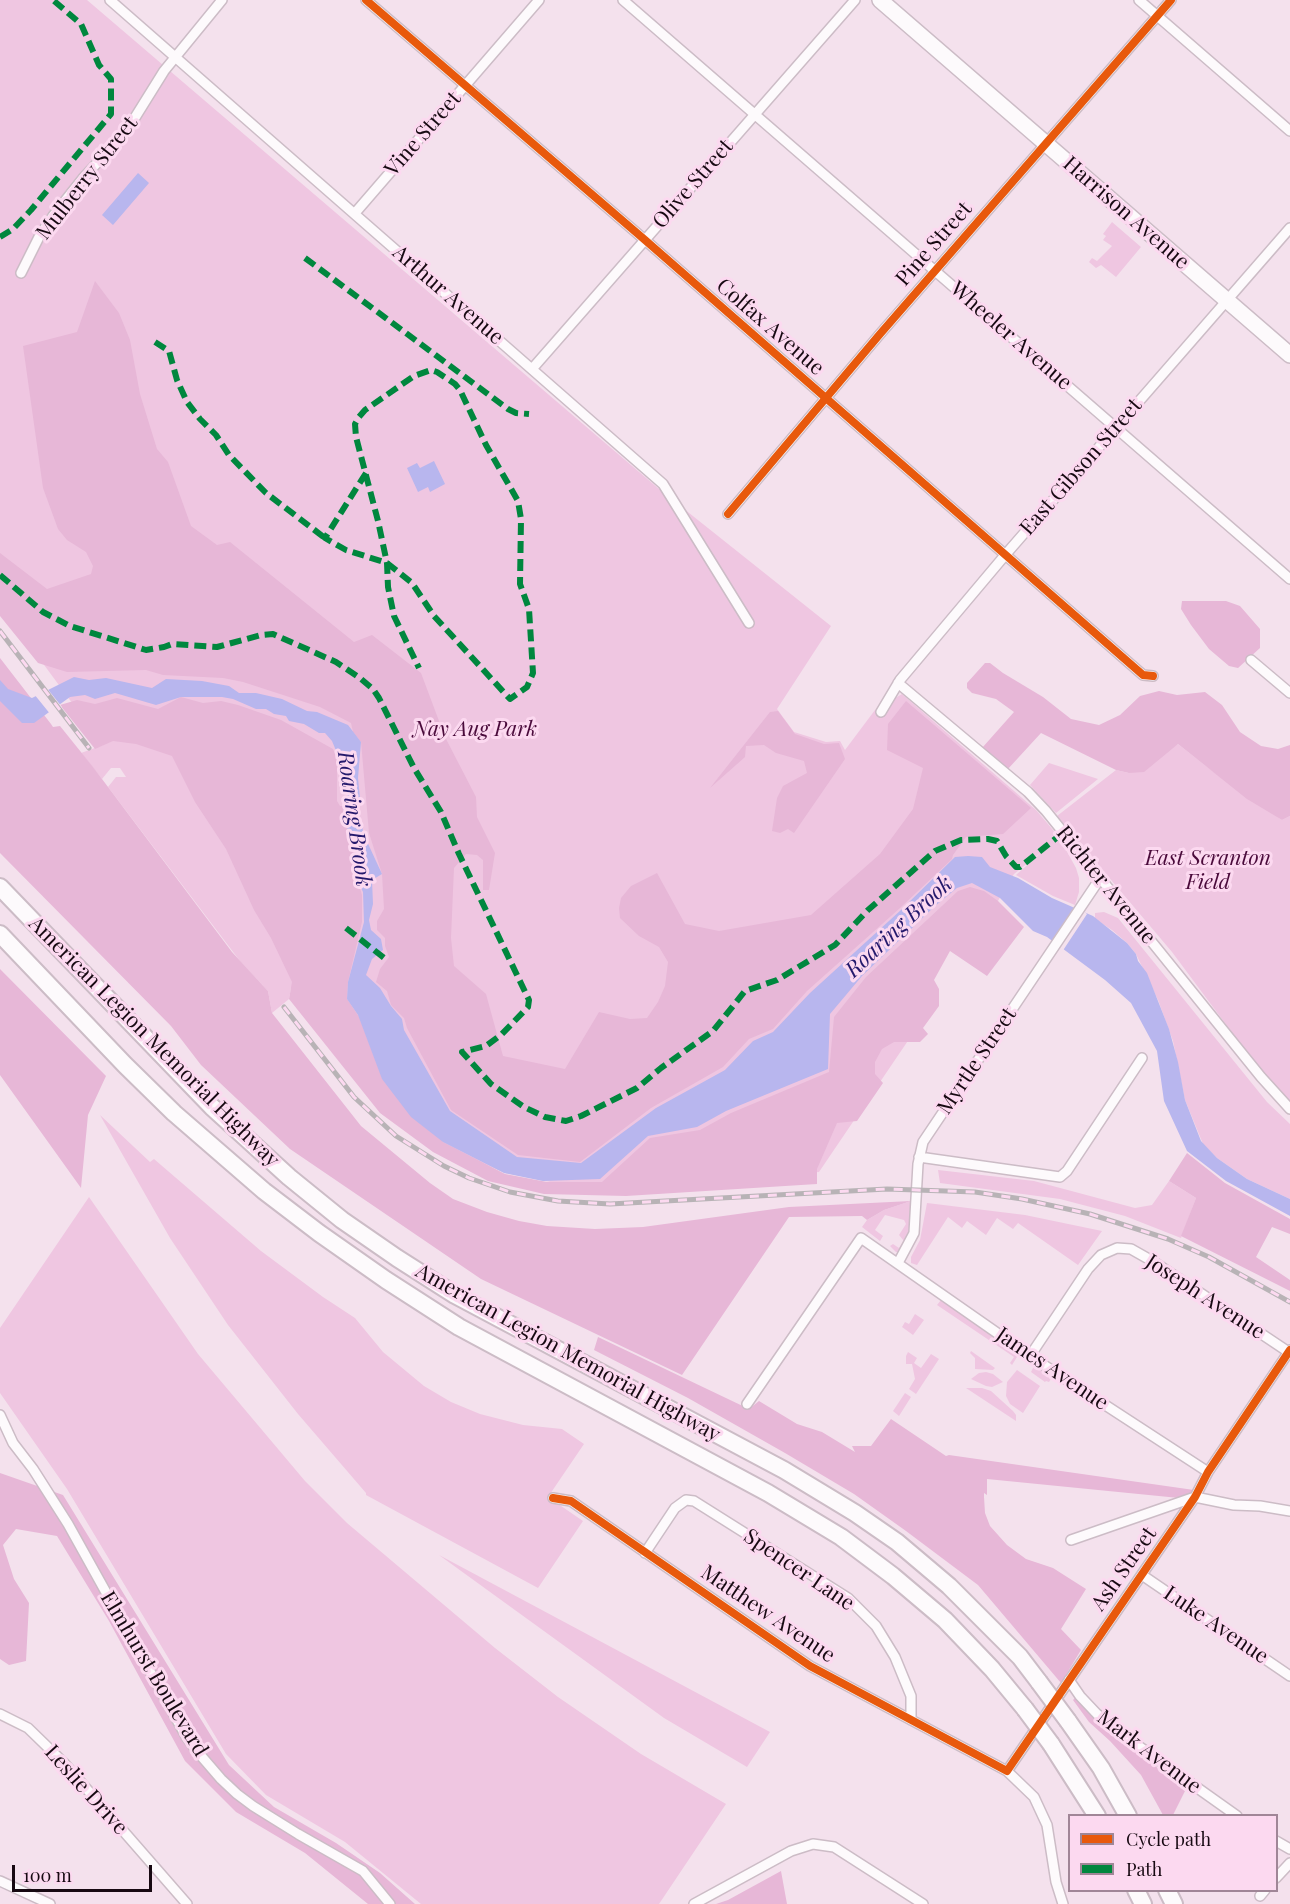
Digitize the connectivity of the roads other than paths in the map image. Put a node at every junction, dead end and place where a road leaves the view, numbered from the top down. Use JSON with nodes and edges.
{"nodes":[{"id":1,"x":110,"y":0,"type":"edge"},
{"id":2,"x":222,"y":0,"type":"edge"},
{"id":3,"x":366,"y":0,"type":"edge"},
{"id":4,"x":539,"y":0,"type":"edge"},
{"id":5,"x":623,"y":0,"type":"edge"},
{"id":6,"x":855,"y":0,"type":"edge"},
{"id":7,"x":880,"y":0,"type":"edge"},
{"id":8,"x":1139,"y":0,"type":"edge"},
{"id":9,"x":1171,"y":0,"type":"edge"},
{"id":10,"x":1157,"y":16,"type":"junction"},
{"id":11,"x":175,"y":56,"type":"junction"},
{"id":12,"x":464,"y":86,"type":"junction"},
{"id":13,"x":754,"y":114,"type":"junction"},
{"id":14,"x":1290,"y":131,"type":"edge"},
{"id":15,"x":1046,"y":144,"type":"junction"},
{"id":16,"x":355,"y":213,"type":"junction"},
{"id":17,"x":1290,"y":228,"type":"edge"},
{"id":18,"x":645,"y":240,"type":"junction"},
{"id":19,"x":936,"y":271,"type":"junction"},
{"id":20,"x":21,"y":273,"type":"dead end"},
{"id":21,"x":1227,"y":300,"type":"junction"},
{"id":22,"x":1290,"y":355,"type":"edge"},
{"id":23,"x":532,"y":369,"type":"junction"},
{"id":24,"x":825,"y":399,"type":"junction"},
{"id":25,"x":1116,"y":427,"type":"junction"},
{"id":26,"x":728,"y":514,"type":"dead end"},
{"id":27,"x":1006,"y":554,"type":"junction"},
{"id":28,"x":1290,"y":579,"type":"edge"},
{"id":29,"x":749,"y":622,"type":"dead end"},
{"id":30,"x":1251,"y":660,"type":"dead end"},
{"id":31,"x":1153,"y":676,"type":"dead end"},
{"id":32,"x":898,"y":683,"type":"junction"},
{"id":33,"x":1290,"y":693,"type":"edge"},
{"id":34,"x":881,"y":712,"type":"dead end"},
{"id":35,"x":1101,"y":876,"type":"junction"},
{"id":36,"x":0,"y":887,"type":"edge"},
{"id":37,"x":0,"y":934,"type":"edge"},
{"id":38,"x":1142,"y":1058,"type":"dead end"},
{"id":39,"x":1290,"y":1109,"type":"edge"},
{"id":40,"x":919,"y":1157,"type":"junction"},
{"id":41,"x":898,"y":1263,"type":"junction"},
{"id":42,"x":1290,"y":1352,"type":"edge"},
{"id":43,"x":1030,"y":1356,"type":"junction"},
{"id":44,"x":747,"y":1404,"type":"dead end"},
{"id":45,"x":0,"y":1415,"type":"edge"},
{"id":46,"x":1208,"y":1472,"type":"junction"},
{"id":47,"x":1196,"y":1497,"type":"junction"},
{"id":48,"x":553,"y":1498,"type":"dead end"},
{"id":49,"x":1290,"y":1511,"type":"edge"},
{"id":50,"x":1071,"y":1540,"type":"dead end"},
{"id":51,"x":645,"y":1553,"type":"junction"},
{"id":52,"x":1142,"y":1575,"type":"junction"},
{"id":53,"x":1290,"y":1676,"type":"edge"},
{"id":54,"x":1069,"y":1680,"type":"junction"},
{"id":55,"x":0,"y":1714,"type":"edge"},
{"id":56,"x":911,"y":1720,"type":"junction"},
{"id":57,"x":1007,"y":1771,"type":"junction"},
{"id":58,"x":1096,"y":1814,"type":"edge"},
{"id":59,"x":1127,"y":1814,"type":"edge"},
{"id":60,"x":1236,"y":1814,"type":"edge"},
{"id":61,"x":1290,"y":1863,"type":"edge"},
{"id":62,"x":1278,"y":1876,"type":"edge"},
{"id":63,"x":0,"y":1881,"type":"edge"},
{"id":64,"x":920,"y":1903,"type":"edge"},
{"id":65,"x":50,"y":1904,"type":"edge"},
{"id":66,"x":187,"y":1904,"type":"edge"},
{"id":67,"x":390,"y":1904,"type":"edge"},
{"id":68,"x":694,"y":1904,"type":"edge"},
{"id":69,"x":1064,"y":1904,"type":"edge"}],
"edges":[{"from":1,"to":11,"type":"street","name":"Arthur Avenue"},
{"from":2,"to":11,"type":"street","name":"Mulberry Street"},
{"from":3,"to":12,"type":"street","name":"Colfax Avenue"},
{"from":4,"to":12,"type":"street","name":"Vine Street"},
{"from":5,"to":13,"type":"street","name":"Wheeler Avenue"},
{"from":6,"to":13,"type":"street","name":"Olive Street"},
{"from":7,"to":15,"type":"main road","name":"Harrison Avenue"},
{"from":8,"to":10,"type":"street"},
{"from":9,"to":10,"type":"street","name":"Pine Street"},
{"from":10,"to":14,"type":"street"},
{"from":10,"to":15,"type":"street","name":"Pine Street"},
{"from":11,"to":16,"type":"street","name":"Arthur Avenue"},
{"from":11,"to":20,"type":"street","name":"Mulberry Street"},
{"from":12,"to":16,"type":"street","name":"Vine Street"},
{"from":12,"to":18,"type":"street","name":"Colfax Avenue"},
{"from":13,"to":18,"type":"street","name":"Olive Street"},
{"from":13,"to":19,"type":"street","name":"Wheeler Avenue"},
{"from":15,"to":19,"type":"street","name":"Pine Street"},
{"from":15,"to":21,"type":"main road","name":"Harrison Avenue"},
{"from":16,"to":23,"type":"street","name":"Arthur Avenue"},
{"from":17,"to":21,"type":"street","name":"East Gibson Street"},
{"from":18,"to":23,"type":"street","name":"Olive Street"},
{"from":18,"to":24,"type":"street","name":"Colfax Avenue"},
{"from":19,"to":24,"type":"street","name":"Pine Street"},
{"from":19,"to":25,"type":"street","name":"Wheeler Avenue"},
{"from":21,"to":22,"type":"main road","name":"Harrison Avenue"},
{"from":21,"to":25,"type":"street","name":"East Gibson Street"},
{"from":23,"to":29,"type":"street","name":"Arthur Avenue"},
{"from":24,"to":26,"type":"street","name":"Pine Street"},
{"from":24,"to":27,"type":"street","name":"Colfax Avenue"},
{"from":25,"to":27,"type":"street","name":"East Gibson Street"},
{"from":25,"to":28,"type":"street","name":"Wheeler Avenue"},
{"from":27,"to":31,"type":"street","name":"Colfax Avenue"},
{"from":27,"to":32,"type":"street","name":"East Gibson Street"},
{"from":30,"to":33,"type":"street"},
{"from":32,"to":34,"type":"street","name":"East Gibson Street"},
{"from":32,"to":35,"type":"street","name":"Richter Avenue"},
{"from":35,"to":39,"type":"street","name":"Richter Avenue"},
{"from":35,"to":40,"type":"street","name":"Myrtle Street"},
{"from":36,"to":59,"type":"highway","name":"American Legion Memorial Highway","bridge":true},
{"from":37,"to":58,"type":"highway","name":"American Legion Memorial Highway","bridge":true},
{"from":38,"to":40,"type":"street"},
{"from":40,"to":41,"type":"street","name":"Myrtle Street"},
{"from":41,"to":43,"type":"street","name":"James Avenue"},
{"from":41,"to":44,"type":"street","name":"James Avenue"},
{"from":42,"to":43,"type":"street","name":"Joseph Avenue"},
{"from":42,"to":46,"type":"street","name":"Ash Street"},
{"from":43,"to":46,"type":"street","name":"James Avenue"},
{"from":45,"to":67,"type":"street","name":"Elmhurst Boulevard"},
{"from":46,"to":47,"type":"street","name":"Ash Street"},
{"from":47,"to":49,"type":"street"},
{"from":47,"to":50,"type":"street"},
{"from":47,"to":52,"type":"street","name":"Ash Street"},
{"from":48,"to":51,"type":"street","name":"Matthew Avenue"},
{"from":51,"to":56,"type":"street","name":"Matthew Avenue"},
{"from":51,"to":56,"type":"street","name":"Spencer Lane"},
{"from":52,"to":53,"type":"street","name":"Luke Avenue"},
{"from":52,"to":54,"type":"street","name":"Ash Street"},
{"from":54,"to":57,"type":"street","name":"Ash Street"},
{"from":54,"to":60,"type":"street","name":"Mark Avenue"},
{"from":55,"to":66,"type":"street","name":"Leslie Drive"},
{"from":56,"to":57,"type":"street","name":"Matthew Avenue"},
{"from":57,"to":69,"type":"street"},
{"from":61,"to":62,"type":"street"},
{"from":63,"to":65,"type":"street"},
{"from":64,"to":68,"type":"street"}]}
